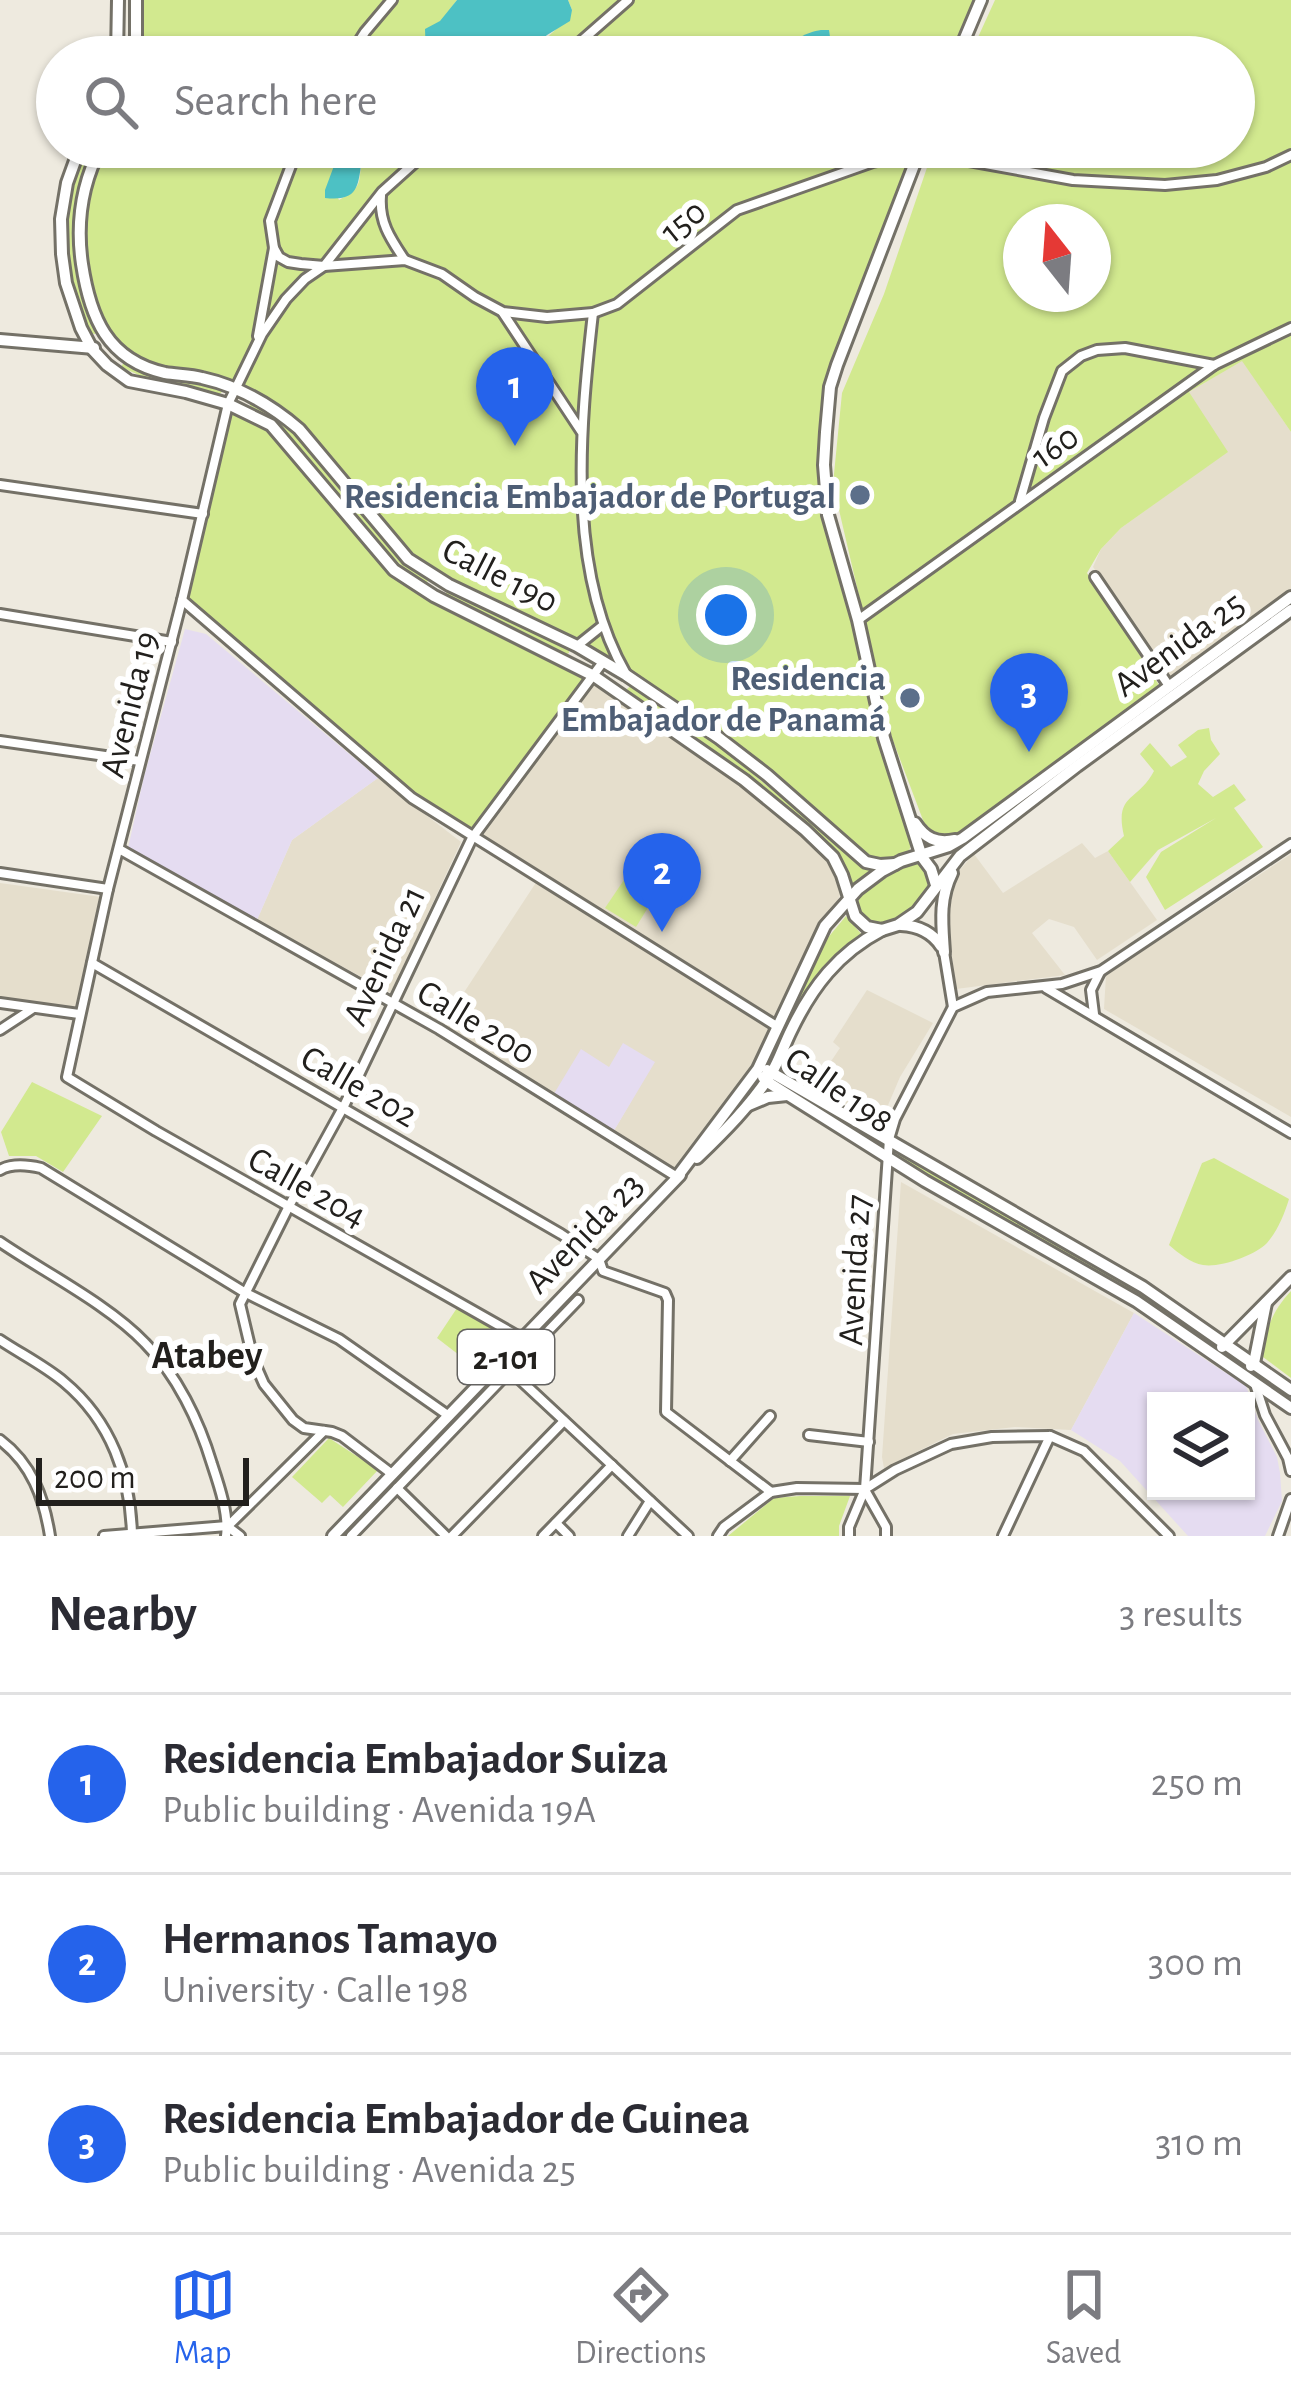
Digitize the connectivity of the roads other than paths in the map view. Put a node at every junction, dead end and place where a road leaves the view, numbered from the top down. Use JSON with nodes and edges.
{"nodes":[{"id":1,"x":118,"y":0,"type":"edge"},
{"id":2,"x":136,"y":0,"type":"edge"},
{"id":3,"x":392,"y":0,"type":"edge"},
{"id":4,"x":628,"y":0,"type":"edge"},
{"id":5,"x":979,"y":0,"type":"edge"},
{"id":6,"x":117,"y":36,"type":"edge"},
{"id":7,"x":136,"y":36,"type":"edge"},
{"id":8,"x":362,"y":36,"type":"edge"},
{"id":9,"x":587,"y":36,"type":"edge"},
{"id":10,"x":966,"y":36,"type":"edge"},
{"id":11,"x":1291,"y":155,"type":"edge"},
{"id":12,"x":73,"y":168,"type":"edge"},
{"id":13,"x":91,"y":168,"type":"edge"},
{"id":14,"x":290,"y":168,"type":"edge"},
{"id":15,"x":409,"y":168,"type":"edge"},
{"id":16,"x":851,"y":168,"type":"edge"},
{"id":17,"x":914,"y":168,"type":"edge"},
{"id":18,"x":1012,"y":168,"type":"edge"},
{"id":19,"x":382,"y":192,"type":"junction"},
{"id":20,"x":274,"y":248,"type":"junction"},
{"id":21,"x":404,"y":260,"type":"junction"},
{"id":22,"x":324,"y":266,"type":"junction"},
{"id":23,"x":502,"y":312,"type":"junction"},
{"id":24,"x":593,"y":314,"type":"junction"},
{"id":25,"x":1291,"y":328,"type":"edge"},
{"id":26,"x":0,"y":340,"type":"edge"},
{"id":27,"x":107,"y":341,"type":"junction"},
{"id":28,"x":92,"y":349,"type":"junction"},
{"id":29,"x":254,"y":350,"type":"junction"},
{"id":30,"x":1214,"y":364,"type":"junction"},
{"id":31,"x":235,"y":389,"type":"junction"},
{"id":32,"x":228,"y":404,"type":"junction"},
{"id":33,"x":581,"y":431,"type":"junction"},
{"id":34,"x":0,"y":485,"type":"edge"},
{"id":35,"x":1019,"y":503,"type":"junction"},
{"id":36,"x":203,"y":514,"type":"junction"},
{"id":37,"x":1095,"y":577,"type":"dead end"},
{"id":38,"x":442,"y":580,"type":"junction"},
{"id":39,"x":434,"y":596,"type":"junction"},
{"id":40,"x":1291,"y":597,"type":"edge"},
{"id":41,"x":182,"y":600,"type":"junction"},
{"id":42,"x":0,"y":614,"type":"edge"},
{"id":43,"x":1288,"y":615,"type":"edge"},
{"id":44,"x":857,"y":620,"type":"junction"},
{"id":45,"x":602,"y":626,"type":"junction"},
{"id":46,"x":172,"y":642,"type":"junction"},
{"id":47,"x":578,"y":646,"type":"junction"},
{"id":48,"x":603,"y":662,"type":"junction"},
{"id":49,"x":568,"y":663,"type":"junction"},
{"id":50,"x":626,"y":675,"type":"junction"},
{"id":51,"x":594,"y":676,"type":"junction"},
{"id":52,"x":1170,"y":688,"type":"junction"},
{"id":53,"x":617,"y":691,"type":"junction"},
{"id":54,"x":0,"y":741,"type":"edge"},
{"id":55,"x":140,"y":761,"type":"junction"},
{"id":56,"x":910,"y":815,"type":"junction"},
{"id":57,"x":472,"y":838,"type":"junction"},
{"id":58,"x":964,"y":838,"type":"junction"},
{"id":59,"x":1291,"y":844,"type":"edge"},
{"id":60,"x":118,"y":849,"type":"junction"},
{"id":61,"x":922,"y":856,"type":"junction"},
{"id":62,"x":960,"y":856,"type":"junction"},
{"id":63,"x":898,"y":863,"type":"junction"},
{"id":64,"x":0,"y":873,"type":"edge"},
{"id":65,"x":842,"y":875,"type":"junction"},
{"id":66,"x":108,"y":889,"type":"junction"},
{"id":67,"x":934,"y":889,"type":"junction"},
{"id":68,"x":850,"y":898,"type":"junction"},
{"id":69,"x":898,"y":925,"type":"junction"},
{"id":70,"x":825,"y":926,"type":"junction"},
{"id":71,"x":882,"y":930,"type":"junction"},
{"id":72,"x":944,"y":952,"type":"junction"},
{"id":73,"x":92,"y":963,"type":"junction"},
{"id":74,"x":1101,"y":970,"type":"junction"},
{"id":75,"x":1045,"y":987,"type":"junction"},
{"id":76,"x":0,"y":1003,"type":"edge"},
{"id":77,"x":394,"y":1003,"type":"junction"},
{"id":78,"x":953,"y":1007,"type":"junction"},
{"id":79,"x":34,"y":1008,"type":"junction"},
{"id":80,"x":79,"y":1014,"type":"junction"},
{"id":81,"x":1095,"y":1017,"type":"junction"},
{"id":82,"x":778,"y":1027,"type":"junction"},
{"id":83,"x":0,"y":1030,"type":"edge"},
{"id":84,"x":782,"y":1050,"type":"junction"},
{"id":85,"x":758,"y":1069,"type":"junction"},
{"id":86,"x":769,"y":1076,"type":"junction"},
{"id":87,"x":67,"y":1077,"type":"joint"},
{"id":88,"x":789,"y":1081,"type":"junction"},
{"id":89,"x":788,"y":1095,"type":"junction"},
{"id":90,"x":344,"y":1106,"type":"junction"},
{"id":91,"x":746,"y":1106,"type":"junction"},
{"id":92,"x":1291,"y":1133,"type":"edge"},
{"id":93,"x":889,"y":1139,"type":"junction"},
{"id":94,"x":887,"y":1158,"type":"junction"},
{"id":95,"x":0,"y":1170,"type":"edge"},
{"id":96,"x":677,"y":1177,"type":"junction"},
{"id":97,"x":289,"y":1206,"type":"junction"},
{"id":98,"x":0,"y":1242,"type":"edge"},
{"id":99,"x":598,"y":1259,"type":"junction"},
{"id":100,"x":1291,"y":1276,"type":"edge"},
{"id":101,"x":244,"y":1292,"type":"junction"},
{"id":102,"x":578,"y":1300,"type":"dead end"},
{"id":103,"x":1267,"y":1300,"type":"junction"},
{"id":104,"x":523,"y":1339,"type":"junction"},
{"id":105,"x":0,"y":1340,"type":"edge"},
{"id":106,"x":1224,"y":1342,"type":"junction"},
{"id":107,"x":1216,"y":1354,"type":"junction"},
{"id":108,"x":1254,"y":1363,"type":"junction"},
{"id":109,"x":506,"y":1366,"type":"junction"},
{"id":110,"x":1241,"y":1372,"type":"junction"},
{"id":111,"x":1254,"y":1380,"type":"junction"},
{"id":112,"x":1291,"y":1390,"type":"edge"},
{"id":113,"x":1291,"y":1408,"type":"edge"},
{"id":114,"x":770,"y":1416,"type":"dead end"},
{"id":115,"x":449,"y":1417,"type":"junction"},
{"id":116,"x":564,"y":1420,"type":"junction"},
{"id":117,"x":325,"y":1431,"type":"junction"},
{"id":118,"x":809,"y":1435,"type":"dead end"},
{"id":119,"x":1050,"y":1436,"type":"junction"},
{"id":120,"x":0,"y":1440,"type":"edge"},
{"id":121,"x":869,"y":1442,"type":"junction"},
{"id":122,"x":730,"y":1461,"type":"junction"},
{"id":123,"x":612,"y":1465,"type":"junction"},
{"id":124,"x":1291,"y":1471,"type":"edge"},
{"id":125,"x":392,"y":1474,"type":"junction"},
{"id":126,"x":397,"y":1488,"type":"junction"},
{"id":127,"x":865,"y":1489,"type":"junction"},
{"id":128,"x":771,"y":1492,"type":"junction"},
{"id":129,"x":1291,"y":1499,"type":"edge"},
{"id":130,"x":650,"y":1501,"type":"junction"},
{"id":131,"x":556,"y":1523,"type":"junction"},
{"id":132,"x":226,"y":1533,"type":"edge"},
{"id":133,"x":132,"y":1535,"type":"edge"},
{"id":134,"x":50,"y":1536,"type":"edge"},
{"id":135,"x":104,"y":1536,"type":"edge"},
{"id":136,"x":240,"y":1536,"type":"edge"},
{"id":137,"x":333,"y":1536,"type":"edge"},
{"id":138,"x":351,"y":1536,"type":"edge"},
{"id":139,"x":449,"y":1536,"type":"edge"},
{"id":140,"x":543,"y":1536,"type":"edge"},
{"id":141,"x":569,"y":1536,"type":"edge"},
{"id":142,"x":628,"y":1536,"type":"edge"},
{"id":143,"x":688,"y":1536,"type":"edge"},
{"id":144,"x":718,"y":1536,"type":"edge"},
{"id":145,"x":849,"y":1536,"type":"edge"},
{"id":146,"x":886,"y":1536,"type":"edge"},
{"id":147,"x":1004,"y":1536,"type":"edge"},
{"id":148,"x":1169,"y":1536,"type":"edge"},
{"id":149,"x":1278,"y":1536,"type":"edge"}],
"edges":[{"from":1,"to":6,"type":"main road"},
{"from":2,"to":7,"type":"main road"},
{"from":3,"to":8,"type":"street"},
{"from":4,"to":9,"type":"street"},
{"from":5,"to":10,"type":"main road"},
{"from":11,"to":18,"type":"street","name":"150"},
{"from":12,"to":28,"type":"main road"},
{"from":13,"to":27,"type":"main road"},
{"from":14,"to":20,"type":"street"},
{"from":15,"to":19,"type":"street"},
{"from":16,"to":24,"type":"street","name":"150"},
{"from":17,"to":44,"type":"main road"},
{"from":19,"to":21,"type":"street"},
{"from":19,"to":22,"type":"street"},
{"from":20,"to":22,"type":"street","name":"150"},
{"from":20,"to":29,"type":"street"},
{"from":21,"to":22,"type":"street","name":"150"},
{"from":21,"to":23,"type":"street","name":"150"},
{"from":22,"to":29,"type":"street"},
{"from":23,"to":24,"type":"street","name":"150"},
{"from":23,"to":33,"type":"street"},
{"from":24,"to":33,"type":"street"},
{"from":25,"to":30,"type":"street","name":"160"},
{"from":26,"to":28,"type":"main road"},
{"from":27,"to":28,"type":"main road"},
{"from":27,"to":31,"type":"main road","name":"Calle 190"},
{"from":28,"to":32,"type":"main road","name":"Calle 190"},
{"from":29,"to":31,"type":"street","name":"Avenida 19"},
{"from":30,"to":35,"type":"street","name":"160"},
{"from":30,"to":35,"type":"street"},
{"from":31,"to":32,"type":"street","name":"Avenida 19"},
{"from":31,"to":38,"type":"main road","name":"Calle 190"},
{"from":32,"to":36,"type":"street","name":"Avenida 19"},
{"from":32,"to":39,"type":"main road","name":"Calle 190"},
{"from":33,"to":45,"type":"street"},
{"from":34,"to":36,"type":"street"},
{"from":35,"to":44,"type":"street","name":"160"},
{"from":36,"to":41,"type":"street","name":"Avenida 19"},
{"from":37,"to":52,"type":"street"},
{"from":38,"to":39,"type":"main road"},
{"from":38,"to":47,"type":"main road","name":"Calle 190"},
{"from":39,"to":49,"type":"main road","name":"Calle 190"},
{"from":40,"to":52,"type":"main road","name":"Avenida 25"},
{"from":41,"to":46,"type":"street","name":"Avenida 19"},
{"from":41,"to":57,"type":"street","name":"Calle 198"},
{"from":42,"to":46,"type":"street"},
{"from":43,"to":62,"type":"main road","name":"Avenida 25"},
{"from":44,"to":56,"type":"main road"},
{"from":45,"to":47,"type":"street"},
{"from":45,"to":50,"type":"street"},
{"from":46,"to":55,"type":"street","name":"Avenida 19"},
{"from":47,"to":48,"type":"main road","name":"Calle 190"},
{"from":47,"to":49,"type":"main road"},
{"from":48,"to":50,"type":"main road","name":"Calle 190"},
{"from":48,"to":51,"type":"street","name":"Avenida 21"},
{"from":49,"to":51,"type":"main road","name":"Calle 190"},
{"from":50,"to":53,"type":"main road"},
{"from":50,"to":63,"type":"main road","name":"Calle 190"},
{"from":51,"to":53,"type":"main road","name":"Calle 190"},
{"from":51,"to":57,"type":"street","name":"Avenida 21"},
{"from":52,"to":58,"type":"main road","name":"Avenida 25"},
{"from":53,"to":65,"type":"main road","name":"Calle 190"},
{"from":54,"to":55,"type":"street"},
{"from":55,"to":60,"type":"street","name":"Avenida 19"},
{"from":56,"to":58,"type":"main road"},
{"from":56,"to":61,"type":"main road"},
{"from":56,"to":63,"type":"main road"},
{"from":57,"to":77,"type":"street","name":"Avenida 21"},
{"from":57,"to":82,"type":"street","name":"Calle 198"},
{"from":58,"to":61,"type":"main road","name":"Avenida 25"},
{"from":59,"to":74,"type":"street"},
{"from":60,"to":66,"type":"street","name":"Avenida 19"},
{"from":60,"to":77,"type":"street","name":"Calle 200"},
{"from":61,"to":63,"type":"main road","name":"Avenida 25"},
{"from":61,"to":67,"type":"main road"},
{"from":62,"to":67,"type":"main road","name":"Avenida 25"},
{"from":62,"to":72,"type":"main road"},
{"from":63,"to":68,"type":"main road","name":"Avenida 23"},
{"from":64,"to":66,"type":"street"},
{"from":65,"to":68,"type":"main road","name":"Calle 190"},
{"from":65,"to":70,"type":"main road"},
{"from":66,"to":73,"type":"street","name":"Avenida 19"},
{"from":67,"to":69,"type":"main road","name":"Avenida 25"},
{"from":67,"to":72,"type":"main road"},
{"from":68,"to":70,"type":"main road","name":"Avenida 23","number":"2-101"},
{"from":68,"to":71,"type":"main road"},
{"from":69,"to":71,"type":"main road","name":"Avenida 23"},
{"from":69,"to":72,"type":"main road"},
{"from":70,"to":82,"type":"main road","name":"Avenida 23","number":"2-101"},
{"from":71,"to":84,"type":"main road","name":"Avenida 23","number":"2-101"},
{"from":72,"to":78,"type":"street"},
{"from":73,"to":80,"type":"street","name":"Avenida 19"},
{"from":73,"to":90,"type":"street","name":"Calle 202"},
{"from":74,"to":75,"type":"street"},
{"from":74,"to":81,"type":"street"},
{"from":75,"to":78,"type":"street"},
{"from":75,"to":81,"type":"street"},
{"from":76,"to":79,"type":"street"},
{"from":77,"to":90,"type":"street","name":"Avenida 21"},
{"from":77,"to":96,"type":"street","name":"Calle 200"},
{"from":78,"to":93,"type":"street","name":"Avenida 27"},
{"from":79,"to":80,"type":"street"},
{"from":79,"to":83,"type":"street"},
{"from":80,"to":87,"type":"street","name":"Avenida 19"},
{"from":81,"to":92,"type":"street"},
{"from":82,"to":85,"type":"main road","name":"Avenida 23","number":"2-101"},
{"from":84,"to":86,"type":"main road","name":"Avenida 23","number":"2-101"},
{"from":84,"to":88,"type":"main road"},
{"from":85,"to":86,"type":"main road","name":"Calle 198"},
{"from":85,"to":96,"type":"main road","name":"Avenida 23","number":"2-101"},
{"from":86,"to":88,"type":"main road","name":"Calle 198"},
{"from":86,"to":89,"type":"main road","name":"Calle 198"},
{"from":86,"to":91,"type":"main road","name":"Avenida 23","number":"2-101"},
{"from":87,"to":97,"type":"street","name":"Calle 204"},
{"from":88,"to":93,"type":"main road","name":"Calle 198"},
{"from":89,"to":91,"type":"main road"},
{"from":89,"to":94,"type":"main road","name":"Calle 198"},
{"from":90,"to":97,"type":"street","name":"Avenida 21"},
{"from":90,"to":99,"type":"street","name":"Calle 202"},
{"from":91,"to":96,"type":"main road","name":"Avenida 23","number":"2-101"},
{"from":93,"to":94,"type":"street","name":"Avenida 27"},
{"from":93,"to":106,"type":"main road","name":"Calle 198"},
{"from":94,"to":107,"type":"main road","name":"Calle 198"},
{"from":94,"to":121,"type":"street","name":"Avenida 27"},
{"from":95,"to":101,"type":"street"},
{"from":96,"to":99,"type":"main road","name":"Avenida 23","number":"2-101"},
{"from":97,"to":101,"type":"street","name":"Avenida 21"},
{"from":97,"to":104,"type":"street","name":"Calle 204"},
{"from":98,"to":132,"type":"street"},
{"from":99,"to":104,"type":"main road","name":"Avenida 23","number":"2-101"},
{"from":99,"to":122,"type":"street","name":"Calle 202"},
{"from":100,"to":103,"type":"main road"},
{"from":101,"to":115,"type":"street"},
{"from":101,"to":117,"type":"street"},
{"from":102,"to":109,"type":"street"},
{"from":103,"to":106,"type":"main road"},
{"from":103,"to":108,"type":"main road"},
{"from":104,"to":109,"type":"main road","name":"Avenida 23","number":"2-101"},
{"from":105,"to":133,"type":"street"},
{"from":106,"to":107,"type":"main road"},
{"from":106,"to":108,"type":"main road","name":"Calle 198"},
{"from":107,"to":110,"type":"main road","name":"Calle 198"},
{"from":108,"to":110,"type":"main road"},
{"from":108,"to":111,"type":"street"},
{"from":108,"to":112,"type":"main road","name":"Calle 198"},
{"from":109,"to":115,"type":"main road","name":"Avenida 23","number":"2-101"},
{"from":109,"to":116,"type":"street"},
{"from":109,"to":126,"type":"street"},
{"from":110,"to":111,"type":"main road","name":"Calle 198"},
{"from":111,"to":113,"type":"main road","name":"Calle 198"},
{"from":111,"to":124,"type":"street"},
{"from":114,"to":122,"type":"street"},
{"from":115,"to":125,"type":"main road","name":"Avenida 23","number":"2-101"},
{"from":116,"to":123,"type":"street"},
{"from":116,"to":139,"type":"street"},
{"from":117,"to":125,"type":"street"},
{"from":117,"to":132,"type":"street"},
{"from":118,"to":121,"type":"street"},
{"from":119,"to":127,"type":"street"},
{"from":119,"to":147,"type":"street"},
{"from":119,"to":148,"type":"street"},
{"from":120,"to":134,"type":"street"},
{"from":121,"to":127,"type":"street","name":"Avenida 27"},
{"from":122,"to":128,"type":"street"},
{"from":123,"to":130,"type":"street"},
{"from":123,"to":131,"type":"street"},
{"from":125,"to":137,"type":"main road","name":"Avenida 23","number":"2-101"},
{"from":126,"to":138,"type":"street"},
{"from":126,"to":139,"type":"street"},
{"from":127,"to":128,"type":"street"},
{"from":127,"to":145,"type":"street","name":"Avenida 27"},
{"from":127,"to":146,"type":"street"},
{"from":128,"to":144,"type":"street"},
{"from":129,"to":149,"type":"street"},
{"from":130,"to":142,"type":"street"},
{"from":130,"to":143,"type":"street"},
{"from":131,"to":140,"type":"street"},
{"from":131,"to":141,"type":"street"},
{"from":132,"to":133,"type":"street"},
{"from":132,"to":136,"type":"street"},
{"from":133,"to":135,"type":"street"}]}
